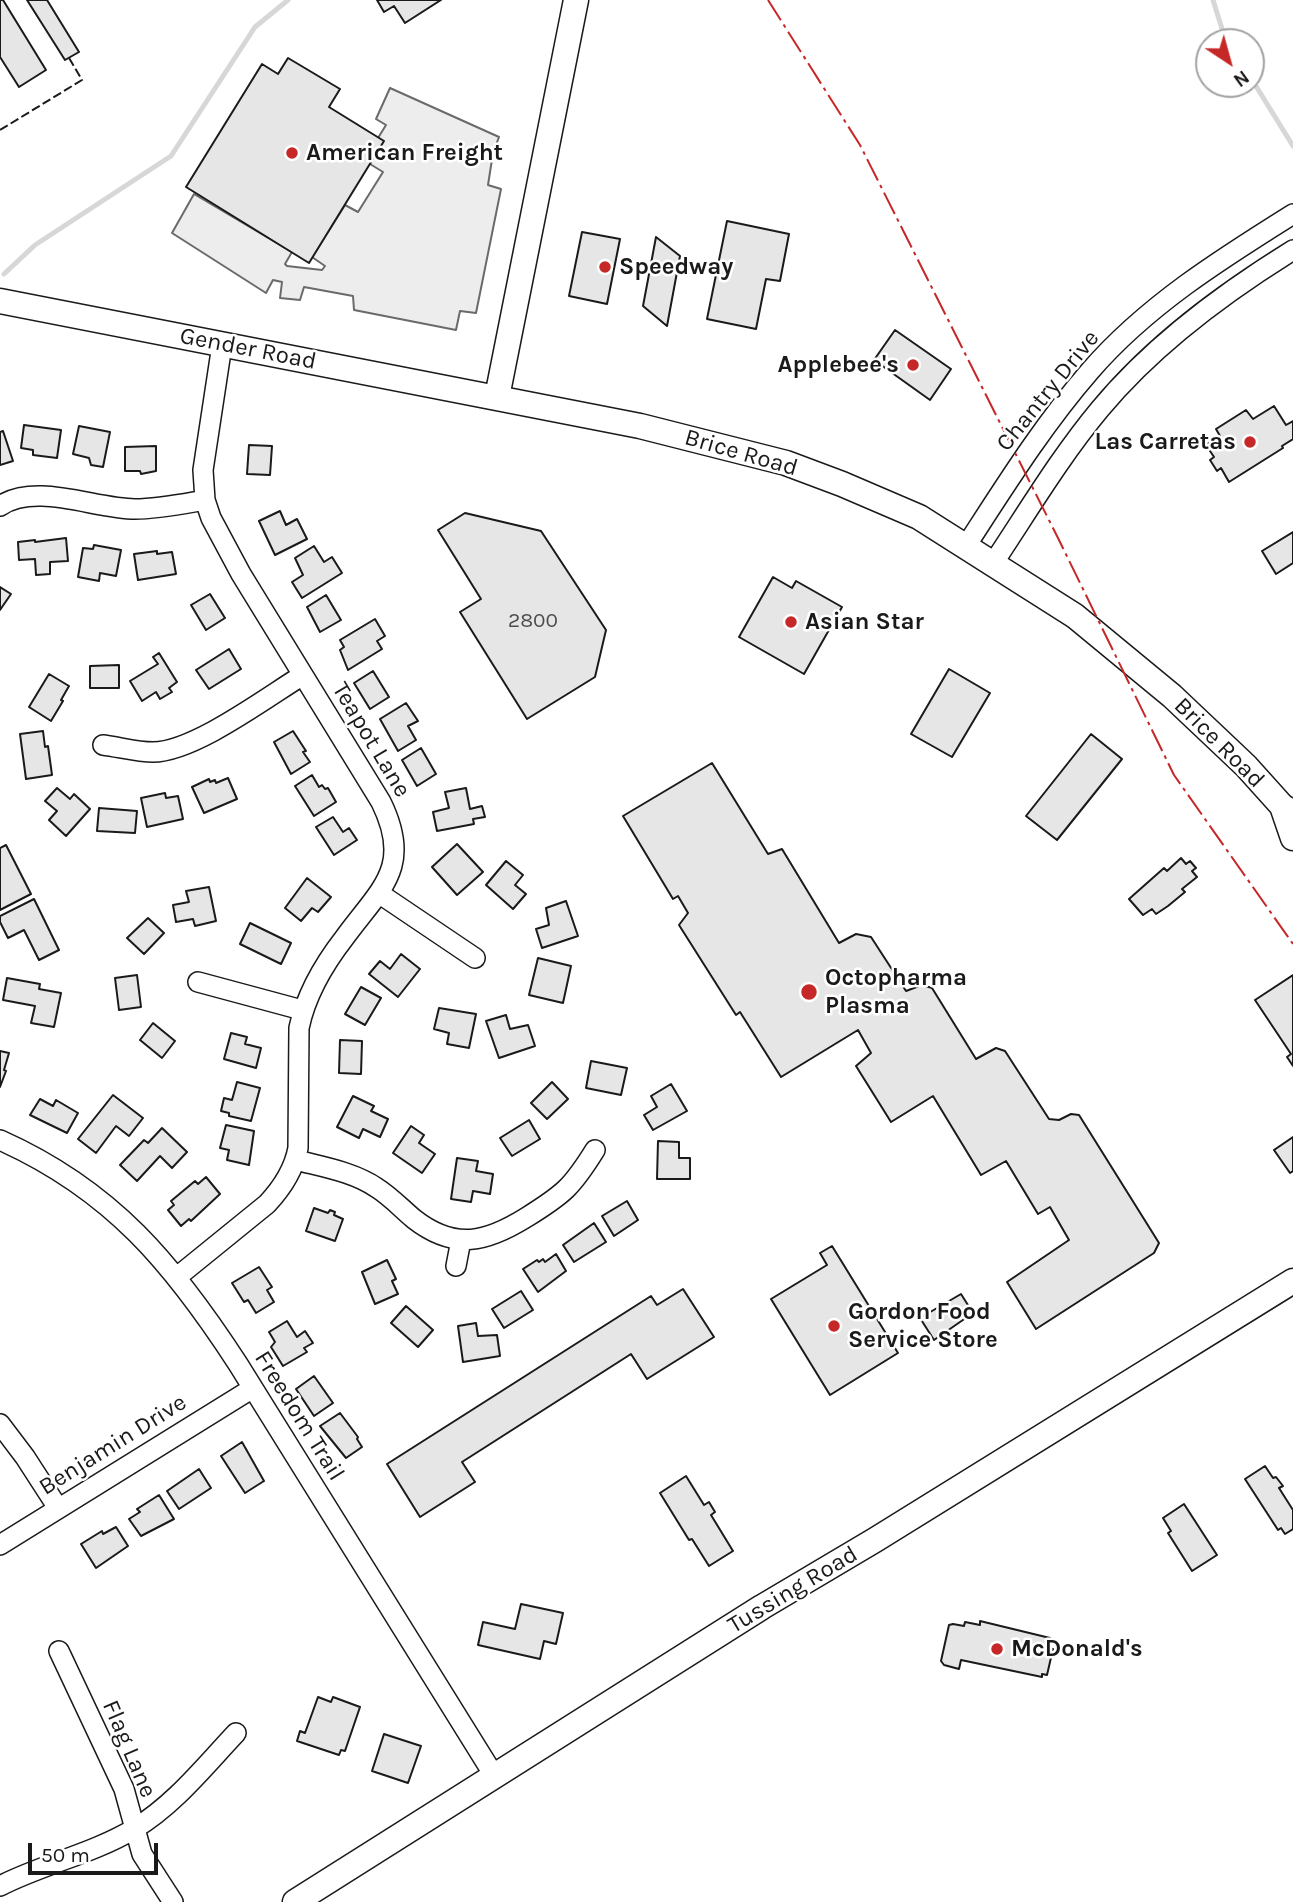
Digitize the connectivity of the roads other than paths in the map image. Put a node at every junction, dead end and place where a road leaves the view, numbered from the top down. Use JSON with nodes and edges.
{"nodes":[{"id":1,"x":576,"y":0,"type":"edge"},
{"id":2,"x":1293,"y":214,"type":"edge"},
{"id":3,"x":1293,"y":250,"type":"edge"},
{"id":4,"x":0,"y":301,"type":"edge"},
{"id":5,"x":222,"y":345,"type":"junction"},
{"id":6,"x":497,"y":397,"type":"junction"},
{"id":7,"x":205,"y":500,"type":"junction"},
{"id":8,"x":0,"y":506,"type":"edge"},
{"id":9,"x":966,"y":546,"type":"junction"},
{"id":10,"x":994,"y":562,"type":"junction"},
{"id":11,"x":303,"y":675,"type":"junction"},
{"id":12,"x":103,"y":745,"type":"dead end"},
{"id":13,"x":1288,"y":809,"type":"edge"},
{"id":14,"x":1293,"y":838,"type":"edge"},
{"id":15,"x":380,"y":894,"type":"junction"},
{"id":16,"x":475,"y":958,"type":"dead end"},
{"id":17,"x":198,"y":982,"type":"dead end"},
{"id":18,"x":302,"y":1010,"type":"junction"},
{"id":19,"x":0,"y":1140,"type":"edge"},
{"id":20,"x":595,"y":1150,"type":"dead end"},
{"id":21,"x":296,"y":1160,"type":"junction"},
{"id":22,"x":461,"y":1240,"type":"junction"},
{"id":23,"x":456,"y":1266,"type":"dead end"},
{"id":24,"x":177,"y":1277,"type":"junction"},
{"id":25,"x":1293,"y":1281,"type":"edge"},
{"id":26,"x":253,"y":1388,"type":"junction"},
{"id":27,"x":0,"y":1424,"type":"edge"},
{"id":28,"x":58,"y":1508,"type":"junction"},
{"id":29,"x":0,"y":1545,"type":"edge"},
{"id":30,"x":59,"y":1651,"type":"dead end"},
{"id":31,"x":236,"y":1733,"type":"dead end"},
{"id":32,"x":495,"y":1777,"type":"junction"},
{"id":33,"x":135,"y":1829,"type":"junction"},
{"id":34,"x":0,"y":1886,"type":"edge"},
{"id":35,"x":173,"y":1902,"type":"edge"},
{"id":36,"x":295,"y":1902,"type":"edge"}],
"edges":[{"from":1,"to":6,"type":"main road"},
{"from":2,"to":9,"type":"street","name":"Chantry Drive"},
{"from":3,"to":10,"type":"street"},
{"from":4,"to":5,"type":"main road","name":"Gender Road"},
{"from":5,"to":6,"type":"main road","name":"Gender Road"},
{"from":5,"to":7,"type":"street","name":"Teapot Lane"},
{"from":6,"to":9,"type":"main road","name":"Brice Road"},
{"from":7,"to":8,"type":"street"},
{"from":7,"to":11,"type":"street","name":"Teapot Lane"},
{"from":9,"to":10,"type":"main road","name":"Brice Road"},
{"from":10,"to":13,"type":"main road","name":"Brice Road"},
{"from":11,"to":12,"type":"street"},
{"from":11,"to":15,"type":"street","name":"Teapot Lane"},
{"from":13,"to":14,"type":"main road","name":"Brice Road"},
{"from":15,"to":16,"type":"street"},
{"from":15,"to":18,"type":"street","name":"Teapot Lane"},
{"from":17,"to":18,"type":"street"},
{"from":18,"to":21,"type":"street","name":"Teapot Lane"},
{"from":19,"to":24,"type":"street","name":"Freedom Trail"},
{"from":20,"to":22,"type":"street"},
{"from":21,"to":22,"type":"street"},
{"from":21,"to":24,"type":"street","name":"Teapot Lane"},
{"from":22,"to":23,"type":"street"},
{"from":24,"to":26,"type":"street","name":"Freedom Trail"},
{"from":25,"to":32,"type":"main road","name":"Tussing Road"},
{"from":26,"to":28,"type":"street","name":"Benjamin Drive"},
{"from":26,"to":32,"type":"street","name":"Freedom Trail"},
{"from":27,"to":28,"type":"street"},
{"from":28,"to":29,"type":"street","name":"Benjamin Drive"},
{"from":30,"to":33,"type":"street","name":"Flag Lane"},
{"from":31,"to":33,"type":"street"},
{"from":32,"to":36,"type":"main road","name":"Tussing Road"},
{"from":33,"to":34,"type":"street"},
{"from":33,"to":35,"type":"street","name":"Flag Lane"}]}
